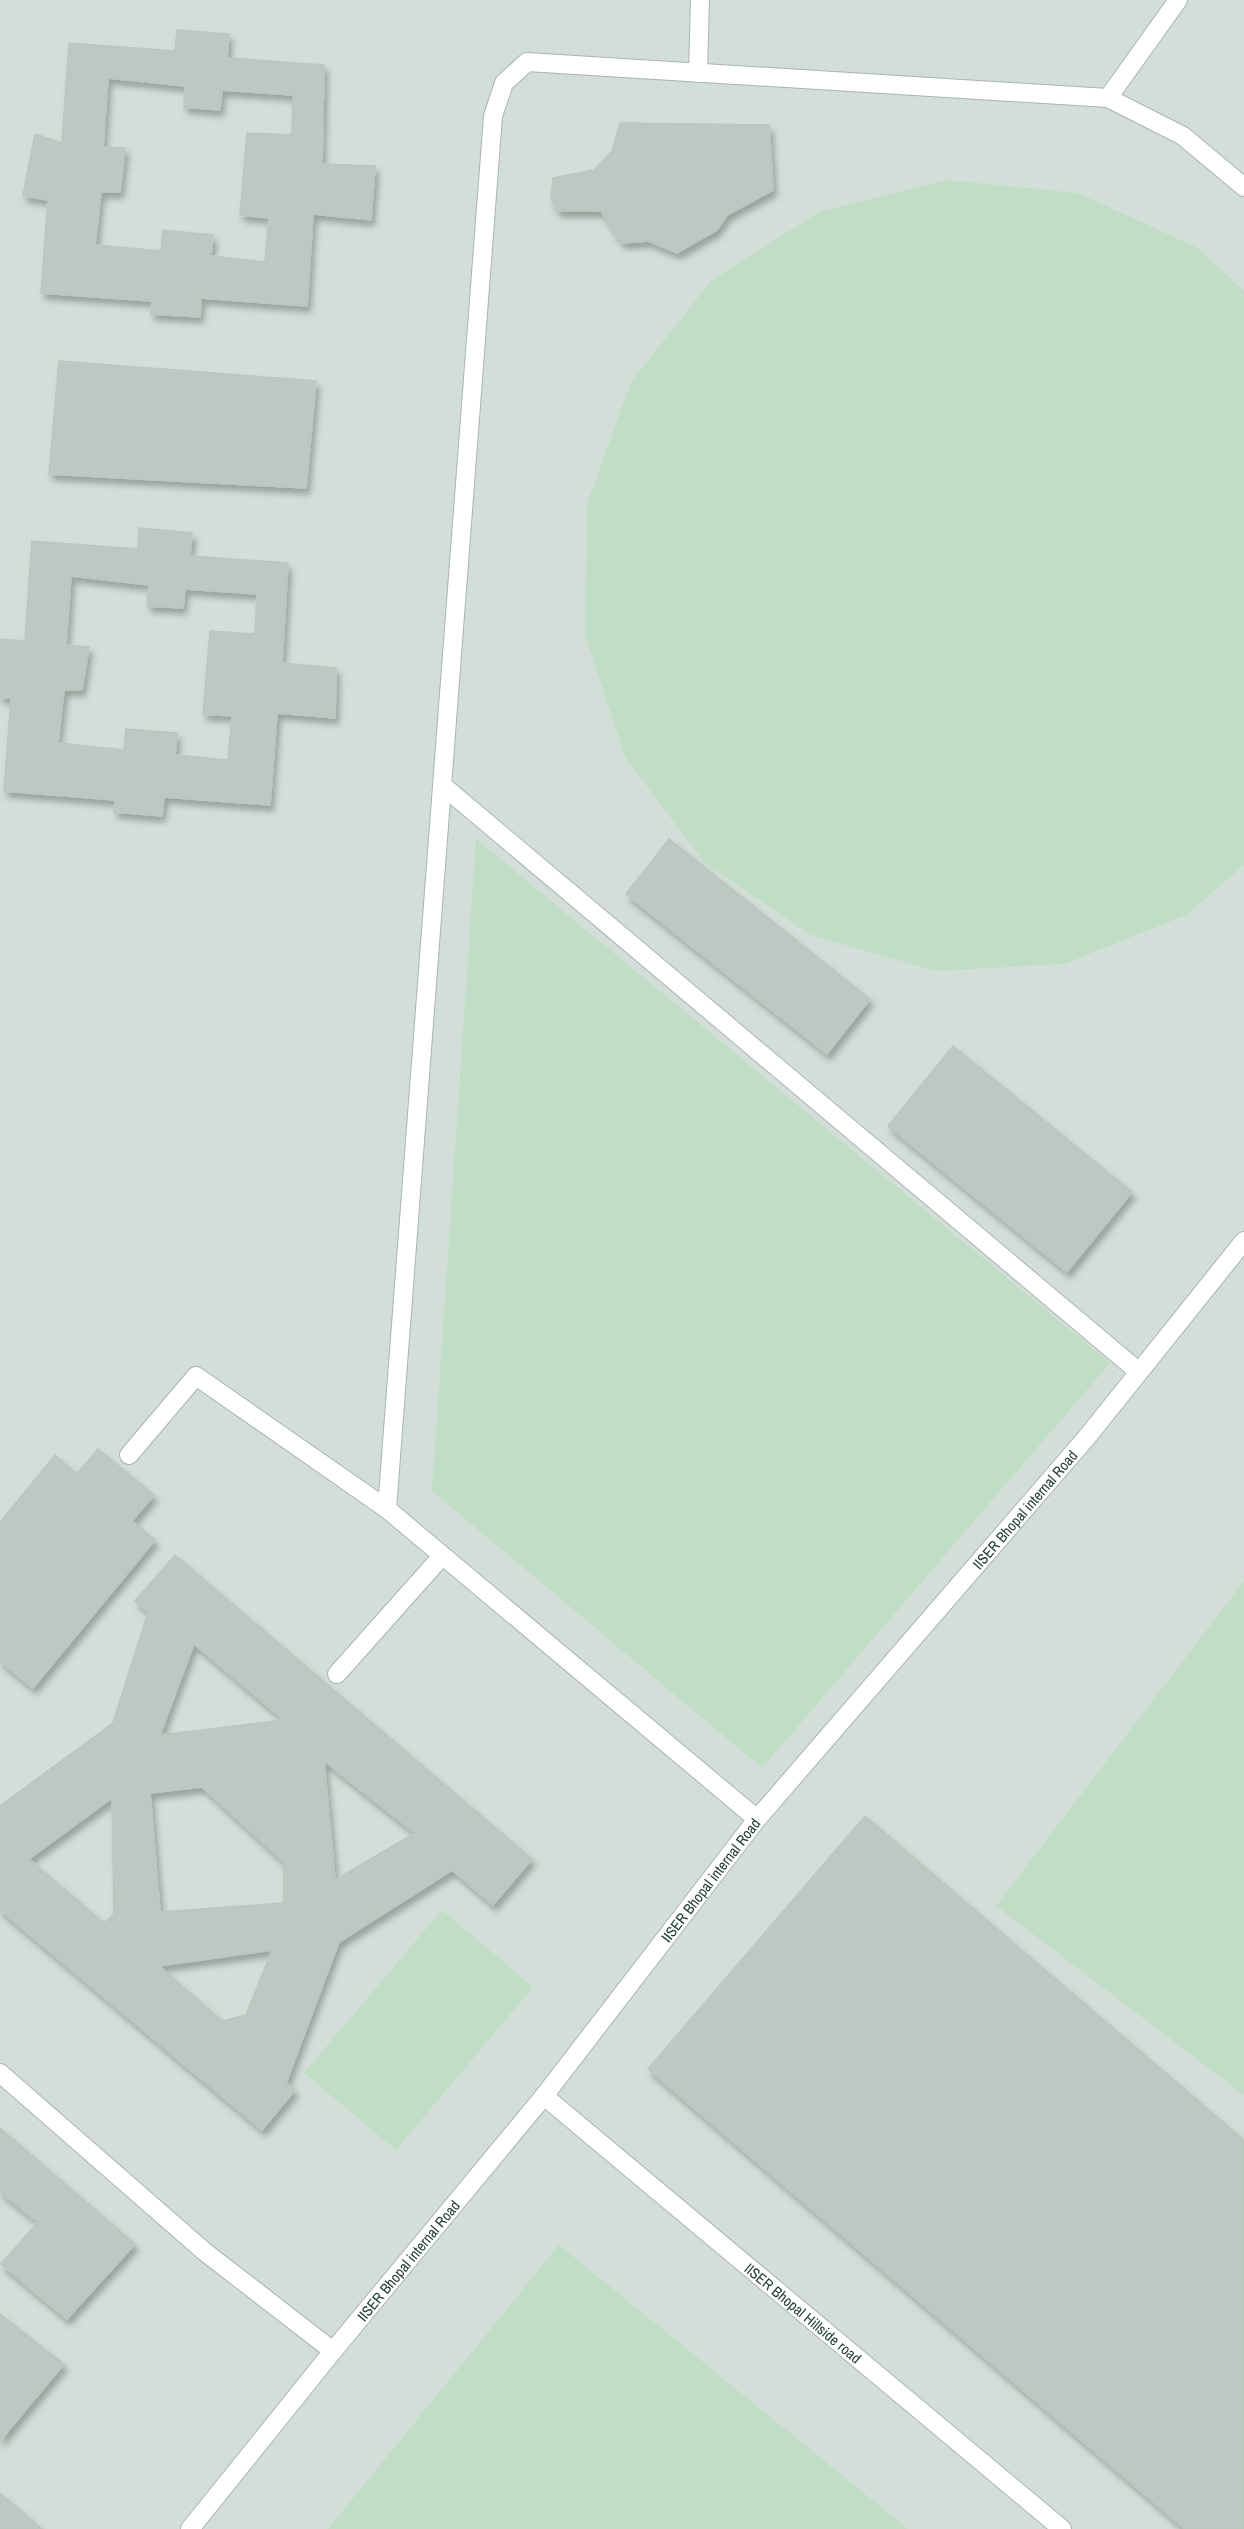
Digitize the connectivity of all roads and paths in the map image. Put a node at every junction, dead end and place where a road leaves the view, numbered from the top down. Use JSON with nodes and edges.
{"nodes":[{"id":1,"x":700,"y":0,"type":"edge"},
{"id":2,"x":1178,"y":0,"type":"edge"},
{"id":3,"x":698,"y":73,"type":"junction"},
{"id":4,"x":1108,"y":98,"type":"junction"},
{"id":5,"x":1244,"y":187,"type":"edge"},
{"id":6,"x":442,"y":785,"type":"junction"},
{"id":7,"x":1244,"y":1241,"type":"edge"},
{"id":8,"x":1139,"y":1372,"type":"junction"},
{"id":9,"x":129,"y":1455,"type":"dead end"},
{"id":10,"x":387,"y":1509,"type":"junction"},
{"id":11,"x":442,"y":1556,"type":"junction"},
{"id":12,"x":337,"y":1674,"type":"dead end"},
{"id":13,"x":757,"y":1819,"type":"junction"},
{"id":14,"x":0,"y":2073,"type":"edge"},
{"id":15,"x":544,"y":2096,"type":"junction"},
{"id":16,"x":333,"y":2351,"type":"junction"},
{"id":17,"x":190,"y":2529,"type":"edge"},
{"id":18,"x":1062,"y":2529,"type":"edge"}],
"edges":[{"from":1,"to":3,"type":"street"},
{"from":2,"to":4,"type":"street"},
{"from":3,"to":4,"type":"street"},
{"from":3,"to":6,"type":"street"},
{"from":4,"to":5,"type":"street"},
{"from":6,"to":8,"type":"street"},
{"from":6,"to":10,"type":"street"},
{"from":7,"to":8,"type":"street","name":"IISER Bhopal internal Road"},
{"from":8,"to":13,"type":"street","name":"IISER Bhopal internal Road"},
{"from":9,"to":10,"type":"street"},
{"from":10,"to":11,"type":"street"},
{"from":11,"to":12,"type":"street"},
{"from":11,"to":13,"type":"street"},
{"from":13,"to":15,"type":"street","name":"IISER Bhopal internal Road"},
{"from":14,"to":16,"type":"street"},
{"from":15,"to":16,"type":"street","name":"IISER Bhopal internal Road"},
{"from":15,"to":18,"type":"street","name":"IISER Bhopal Hillside road"},
{"from":16,"to":17,"type":"street","name":"IISER Bhopal internal Road"}]}
